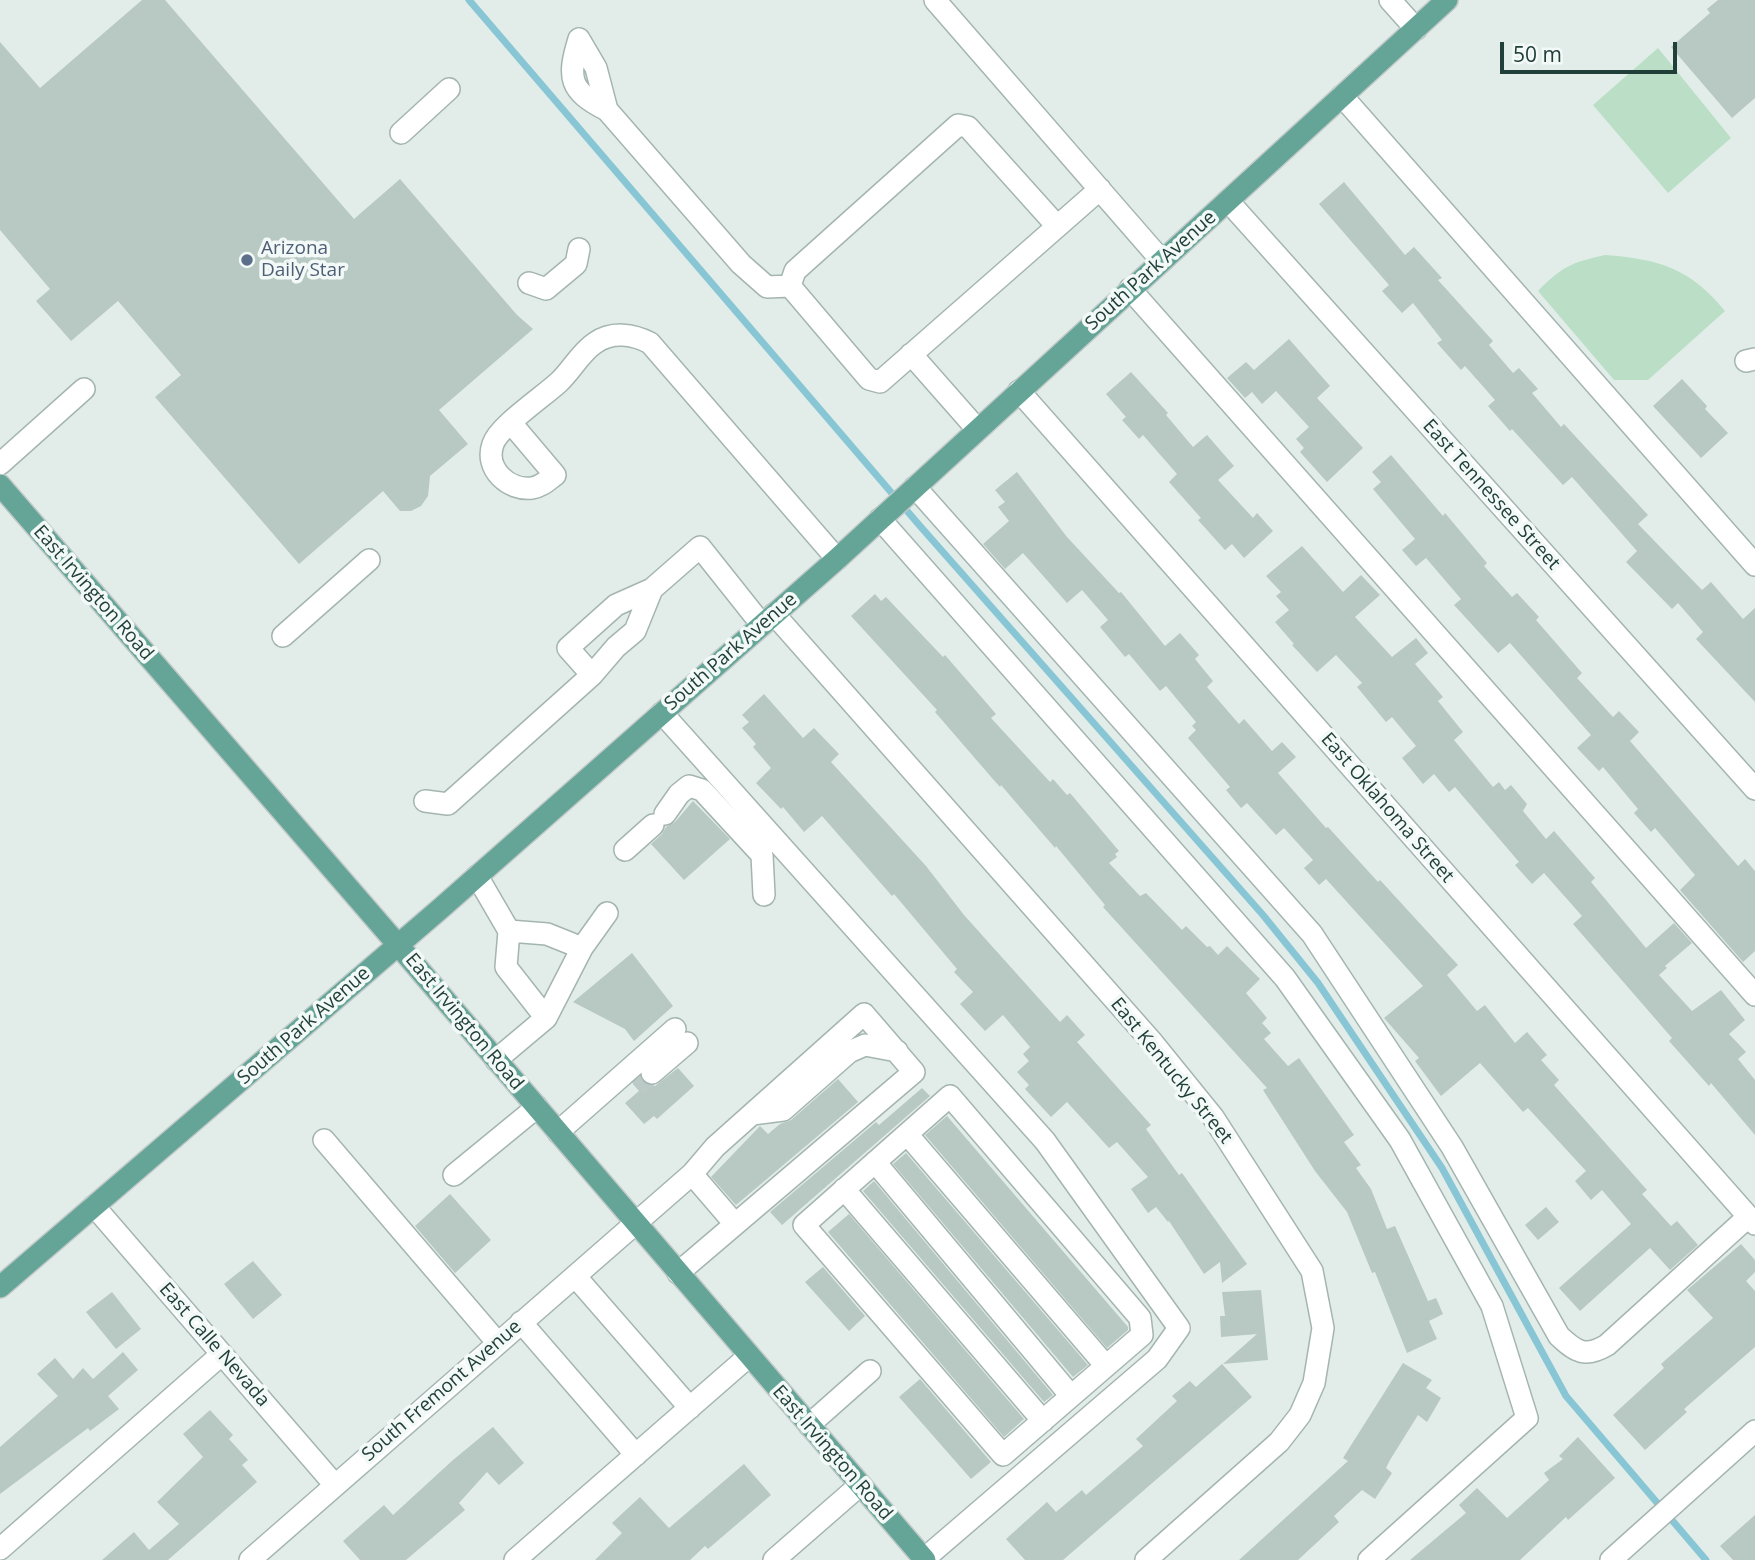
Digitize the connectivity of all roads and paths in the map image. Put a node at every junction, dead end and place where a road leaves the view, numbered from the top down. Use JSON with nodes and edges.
{"nodes":[{"id":1,"x":935,"y":0,"type":"edge"},
{"id":2,"x":1390,"y":0,"type":"edge"},
{"id":3,"x":1447,"y":0,"type":"edge"},
{"id":4,"x":1416,"y":29,"type":"junction"},
{"id":5,"x":449,"y":89,"type":"dead end"},
{"id":6,"x":1342,"y":96,"type":"junction"},
{"id":7,"x":607,"y":110,"type":"dead end"},
{"id":8,"x":401,"y":133,"type":"dead end"},
{"id":9,"x":1100,"y":189,"type":"junction"},
{"id":10,"x":1228,"y":201,"type":"junction"},
{"id":11,"x":1057,"y":226,"type":"junction"},
{"id":12,"x":579,"y":249,"type":"dead end"},
{"id":13,"x":1162,"y":261,"type":"junction"},
{"id":14,"x":528,"y":283,"type":"dead end"},
{"id":15,"x":790,"y":286,"type":"junction"},
{"id":16,"x":1130,"y":289,"type":"junction"},
{"id":17,"x":911,"y":354,"type":"junction"},
{"id":18,"x":84,"y":389,"type":"dead end"},
{"id":19,"x":1018,"y":391,"type":"junction"},
{"id":20,"x":511,"y":423,"type":"junction"},
{"id":21,"x":977,"y":429,"type":"junction"},
{"id":22,"x":0,"y":464,"type":"edge"},
{"id":23,"x":0,"y":485,"type":"edge"},
{"id":24,"x":914,"y":487,"type":"junction"},
{"id":25,"x":884,"y":516,"type":"junction"},
{"id":26,"x":837,"y":559,"type":"junction"},
{"id":27,"x":369,"y":560,"type":"dead end"},
{"id":28,"x":1755,"y":565,"type":"edge"},
{"id":29,"x":652,"y":589,"type":"junction"},
{"id":30,"x":768,"y":620,"type":"junction"},
{"id":31,"x":284,"y":636,"type":"dead end"},
{"id":32,"x":592,"y":675,"type":"junction"},
{"id":33,"x":662,"y":713,"type":"junction"},
{"id":34,"x":1755,"y":789,"type":"edge"},
{"id":35,"x":425,"y":801,"type":"dead end"},
{"id":36,"x":625,"y":850,"type":"dead end"},
{"id":37,"x":477,"y":876,"type":"junction"},
{"id":38,"x":764,"y":895,"type":"dead end"},
{"id":39,"x":607,"y":913,"type":"dead end"},
{"id":40,"x":509,"y":931,"type":"junction"},
{"id":41,"x":398,"y":945,"type":"junction"},
{"id":42,"x":582,"y":948,"type":"junction"},
{"id":43,"x":1755,"y":995,"type":"edge"},
{"id":44,"x":546,"y":1018,"type":"junction"},
{"id":45,"x":897,"y":1051,"type":"junction"},
{"id":46,"x":496,"y":1060,"type":"junction"},
{"id":47,"x":652,"y":1073,"type":"tunnel mouth"},
{"id":48,"x":537,"y":1107,"type":"junction"},
{"id":49,"x":752,"y":1114,"type":"junction"},
{"id":50,"x":558,"y":1132,"type":"junction"},
{"id":51,"x":907,"y":1134,"type":"junction"},
{"id":52,"x":324,"y":1140,"type":"dead end"},
{"id":53,"x":875,"y":1162,"type":"junction"},
{"id":54,"x":692,"y":1174,"type":"junction"},
{"id":55,"x":454,"y":1175,"type":"dead end"},
{"id":56,"x":844,"y":1189,"type":"junction"},
{"id":57,"x":94,"y":1206,"type":"junction"},
{"id":58,"x":1752,"y":1221,"type":"edge"},
{"id":59,"x":635,"y":1222,"type":"junction"},
{"id":60,"x":735,"y":1224,"type":"junction"},
{"id":61,"x":678,"y":1273,"type":"junction"},
{"id":62,"x":575,"y":1276,"type":"junction"},
{"id":63,"x":0,"y":1287,"type":"edge"},
{"id":64,"x":521,"y":1322,"type":"junction"},
{"id":65,"x":497,"y":1342,"type":"junction"},
{"id":66,"x":222,"y":1353,"type":"junction"},
{"id":67,"x":749,"y":1356,"type":"junction"},
{"id":68,"x":1105,"y":1366,"type":"junction"},
{"id":69,"x":870,"y":1371,"type":"dead end"},
{"id":70,"x":1071,"y":1396,"type":"junction"},
{"id":71,"x":690,"y":1408,"type":"junction"},
{"id":72,"x":1043,"y":1421,"type":"junction"},
{"id":73,"x":809,"y":1425,"type":"junction"},
{"id":74,"x":1755,"y":1431,"type":"edge"},
{"id":75,"x":636,"y":1455,"type":"junction"},
{"id":76,"x":334,"y":1484,"type":"junction"},
{"id":77,"x":860,"y":1485,"type":"junction"},
{"id":78,"x":0,"y":1549,"type":"edge"},
{"id":79,"x":924,"y":1559,"type":"edge"},
{"id":80,"x":250,"y":1560,"type":"edge"},
{"id":81,"x":515,"y":1560,"type":"edge"},
{"id":82,"x":774,"y":1560,"type":"edge"},
{"id":83,"x":1146,"y":1560,"type":"edge"},
{"id":84,"x":1369,"y":1560,"type":"edge"},
{"id":85,"x":1611,"y":1560,"type":"edge"}],
"edges":[{"from":1,"to":9,"type":"street"},
{"from":2,"to":4,"type":"street"},
{"from":3,"to":4,"type":"main road","name":"South Park Avenue"},
{"from":4,"to":6,"type":"main road","name":"South Park Avenue"},
{"from":5,"to":8,"type":"street"},
{"from":6,"to":10,"type":"main road","name":"South Park Avenue"},
{"from":6,"to":28,"type":"street"},
{"from":7,"to":15,"type":"street"},
{"from":9,"to":11,"type":"street"},
{"from":9,"to":13,"type":"street"},
{"from":10,"to":13,"type":"main road","name":"South Park Avenue"},
{"from":10,"to":34,"type":"street","name":"East Tennessee Street"},
{"from":11,"to":15,"type":"street"},
{"from":11,"to":17,"type":"street"},
{"from":12,"to":14,"type":"street"},
{"from":13,"to":16,"type":"main road","name":"South Park Avenue"},
{"from":15,"to":17,"type":"street"},
{"from":16,"to":19,"type":"main road","name":"South Park Avenue"},
{"from":16,"to":43,"type":"street"},
{"from":17,"to":21,"type":"street"},
{"from":18,"to":22,"type":"street"},
{"from":19,"to":21,"type":"main road","name":"South Park Avenue"},
{"from":19,"to":58,"type":"street","name":"East Oklahoma Street"},
{"from":20,"to":20,"type":"street"},
{"from":20,"to":26,"type":"street"},
{"from":21,"to":24,"type":"main road","name":"South Park Avenue"},
{"from":23,"to":41,"type":"main road","name":"East Irvington Road"},
{"from":24,"to":25,"type":"main road","name":"South Park Avenue"},
{"from":24,"to":58,"type":"street"},
{"from":25,"to":26,"type":"main road","name":"South Park Avenue"},
{"from":25,"to":84,"type":"street"},
{"from":26,"to":30,"type":"main road","name":"South Park Avenue"},
{"from":27,"to":31,"type":"street"},
{"from":29,"to":30,"type":"street","name":"East Kentucky Street"},
{"from":29,"to":32,"type":"street"},
{"from":29,"to":32,"type":"street"},
{"from":30,"to":33,"type":"main road","name":"South Park Avenue"},
{"from":30,"to":83,"type":"street","name":"East Kentucky Street"},
{"from":32,"to":35,"type":"street"},
{"from":33,"to":37,"type":"main road","name":"South Park Avenue"},
{"from":33,"to":79,"type":"street"},
{"from":36,"to":38,"type":"street"},
{"from":37,"to":40,"type":"street"},
{"from":37,"to":41,"type":"main road","name":"South Park Avenue"},
{"from":39,"to":42,"type":"street"},
{"from":40,"to":42,"type":"street"},
{"from":40,"to":44,"type":"street"},
{"from":41,"to":46,"type":"main road","name":"East Irvington Road"},
{"from":41,"to":57,"type":"main road","name":"South Park Avenue"},
{"from":42,"to":44,"type":"street"},
{"from":44,"to":46,"type":"street"},
{"from":45,"to":49,"type":"street"},
{"from":45,"to":49,"type":"street","name":"South Fremont Avenue"},
{"from":45,"to":60,"type":"street"},
{"from":46,"to":48,"type":"main road","name":"East Irvington Road"},
{"from":47,"to":50,"type":"street"},
{"from":48,"to":50,"type":"main road","name":"East Irvington Road"},
{"from":48,"to":55,"type":"street"},
{"from":49,"to":54,"type":"street","name":"South Fremont Avenue"},
{"from":50,"to":59,"type":"main road","name":"East Irvington Road"},
{"from":51,"to":53,"type":"street"},
{"from":51,"to":68,"type":"street"},
{"from":51,"to":68,"type":"street"},
{"from":52,"to":65,"type":"street"},
{"from":53,"to":56,"type":"street"},
{"from":53,"to":70,"type":"street"},
{"from":54,"to":59,"type":"street","name":"South Fremont Avenue"},
{"from":54,"to":60,"type":"street"},
{"from":56,"to":72,"type":"street"},
{"from":56,"to":72,"type":"street"},
{"from":57,"to":63,"type":"main road","name":"South Park Avenue"},
{"from":57,"to":66,"type":"street","name":"East Calle Nevada"},
{"from":59,"to":61,"type":"main road","name":"East Irvington Road"},
{"from":59,"to":62,"type":"street","name":"South Fremont Avenue"},
{"from":60,"to":61,"type":"street"},
{"from":61,"to":67,"type":"main road","name":"East Irvington Road"},
{"from":62,"to":64,"type":"street","name":"South Fremont Avenue"},
{"from":62,"to":71,"type":"street"},
{"from":64,"to":65,"type":"street","name":"South Fremont Avenue"},
{"from":64,"to":75,"type":"street"},
{"from":65,"to":76,"type":"street","name":"South Fremont Avenue"},
{"from":66,"to":76,"type":"street","name":"East Calle Nevada"},
{"from":66,"to":78,"type":"street"},
{"from":67,"to":71,"type":"street"},
{"from":67,"to":73,"type":"main road","name":"East Irvington Road"},
{"from":68,"to":70,"type":"street"},
{"from":69,"to":73,"type":"street"},
{"from":70,"to":72,"type":"street"},
{"from":71,"to":75,"type":"street"},
{"from":73,"to":77,"type":"main road","name":"East Irvington Road"},
{"from":74,"to":85,"type":"street"},
{"from":75,"to":81,"type":"street"},
{"from":76,"to":80,"type":"street","name":"South Fremont Avenue"},
{"from":77,"to":79,"type":"main road","name":"East Irvington Road"},
{"from":77,"to":82,"type":"street"}]}
